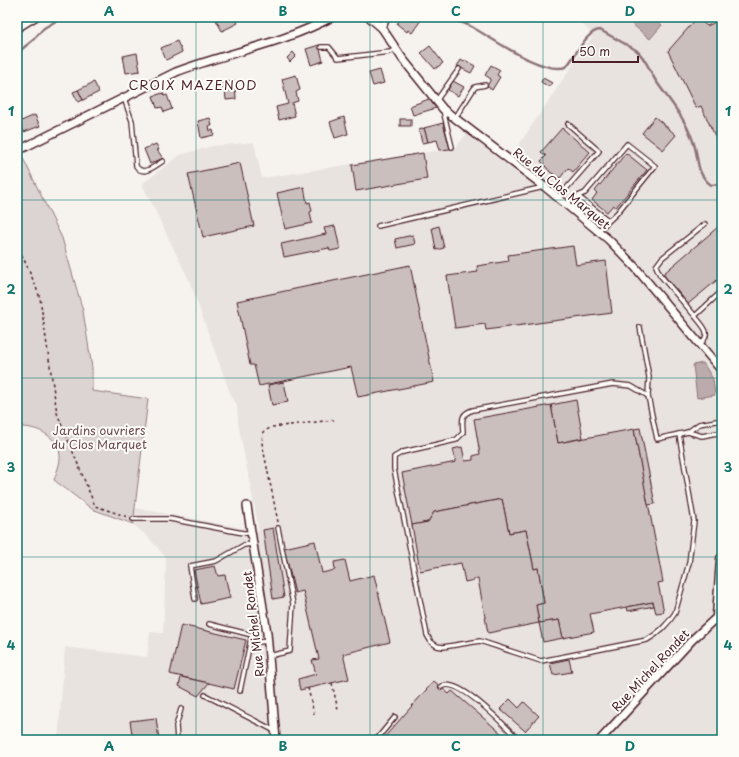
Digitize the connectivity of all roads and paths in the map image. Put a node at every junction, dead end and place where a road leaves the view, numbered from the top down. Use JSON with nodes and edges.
{"nodes":[{"id":1,"x":35,"y":17,"type":"edge"},
{"id":2,"x":332,"y":17,"type":"edge"},
{"id":3,"x":369,"y":17,"type":"edge"},
{"id":4,"x":386,"y":17,"type":"edge"},
{"id":5,"x":17,"y":28,"type":"edge"},
{"id":6,"x":382,"y":28,"type":"junction"},
{"id":7,"x":322,"y":47,"type":"dead end"},
{"id":8,"x":396,"y":49,"type":"junction"},
{"id":9,"x":459,"y":69,"type":"dead end"},
{"id":10,"x":485,"y":85,"type":"dead end"},
{"id":11,"x":124,"y":97,"type":"junction"},
{"id":12,"x":436,"y":101,"type":"junction"},
{"id":13,"x":443,"y":109,"type":"junction"},
{"id":14,"x":454,"y":118,"type":"junction"},
{"id":15,"x":568,"y":124,"type":"dead end"},
{"id":16,"x":452,"y":146,"type":"dead end"},
{"id":17,"x":17,"y":151,"type":"edge"},
{"id":18,"x":163,"y":161,"type":"dead end"},
{"id":19,"x":545,"y":187,"type":"junction"},
{"id":20,"x":579,"y":197,"type":"junction"},
{"id":21,"x":558,"y":198,"type":"junction"},
{"id":22,"x":566,"y":204,"type":"junction"},
{"id":23,"x":608,"y":220,"type":"junction"},
{"id":24,"x":705,"y":224,"type":"dead end"},
{"id":25,"x":378,"y":226,"type":"dead end"},
{"id":26,"x":598,"y":231,"type":"junction"},
{"id":27,"x":17,"y":244,"type":"edge"},
{"id":28,"x":722,"y":291,"type":"edge"},
{"id":29,"x":695,"y":316,"type":"junction"},
{"id":30,"x":640,"y":327,"type":"dead end"},
{"id":31,"x":700,"y":344,"type":"junction"},
{"id":32,"x":720,"y":367,"type":"edge"},
{"id":33,"x":648,"y":396,"type":"junction"},
{"id":34,"x":334,"y":420,"type":"dead end"},
{"id":35,"x":722,"y":420,"type":"edge"},
{"id":36,"x":688,"y":432,"type":"junction"},
{"id":37,"x":722,"y":432,"type":"edge"},
{"id":38,"x":679,"y":434,"type":"junction"},
{"id":39,"x":247,"y":506,"type":"dead end"},
{"id":40,"x":133,"y":519,"type":"joint"},
{"id":41,"x":278,"y":528,"type":"joint"},
{"id":42,"x":253,"y":533,"type":"junction"},
{"id":43,"x":254,"y":543,"type":"junction"},
{"id":44,"x":722,"y":559,"type":"edge"},
{"id":45,"x":195,"y":599,"type":"dead end"},
{"id":46,"x":720,"y":620,"type":"edge"},
{"id":47,"x":209,"y":624,"type":"dead end"},
{"id":48,"x":268,"y":641,"type":"junction"},
{"id":49,"x":250,"y":643,"type":"junction"},
{"id":50,"x":269,"y":656,"type":"junction"},
{"id":51,"x":332,"y":683,"type":"dead end"},
{"id":52,"x":441,"y":687,"type":"dead end"},
{"id":53,"x":308,"y":688,"type":"dead end"},
{"id":54,"x":240,"y":691,"type":"dead end"},
{"id":55,"x":205,"y":695,"type":"dead end"},
{"id":56,"x":181,"y":709,"type":"dead end"},
{"id":57,"x":338,"y":710,"type":"dead end"},
{"id":58,"x":314,"y":714,"type":"dead end"},
{"id":59,"x":395,"y":717,"type":"dead end"},
{"id":60,"x":276,"y":731,"type":"junction"},
{"id":61,"x":177,"y":740,"type":"edge"},
{"id":62,"x":276,"y":740,"type":"edge"},
{"id":63,"x":376,"y":740,"type":"edge"},
{"id":64,"x":519,"y":740,"type":"edge"},
{"id":65,"x":600,"y":740,"type":"edge"}],
"edges":[{"from":1,"to":5,"type":"street"},
{"from":2,"to":11,"type":"street"},
{"from":3,"to":6,"type":"street","name":"Rue du Clos Marquet"},
{"from":4,"to":6,"type":"street"},
{"from":6,"to":8,"type":"street","name":"Rue du Clos Marquet"},
{"from":7,"to":8,"type":"lane"},
{"from":8,"to":12,"type":"street","name":"Rue du Clos Marquet"},
{"from":9,"to":12,"type":"lane"},
{"from":10,"to":14,"type":"lane"},
{"from":11,"to":17,"type":"street"},
{"from":11,"to":18,"type":"lane"},
{"from":12,"to":13,"type":"street","name":"Rue du Clos Marquet"},
{"from":13,"to":14,"type":"street","name":"Rue du Clos Marquet"},
{"from":13,"to":16,"type":"lane"},
{"from":14,"to":19,"type":"street","name":"Rue du Clos Marquet"},
{"from":15,"to":21,"type":"lane"},
{"from":19,"to":21,"type":"street","name":"Rue du Clos Marquet"},
{"from":19,"to":25,"type":"lane"},
{"from":20,"to":22,"type":"lane"},
{"from":20,"to":23,"type":"lane"},
{"from":20,"to":23,"type":"lane"},
{"from":21,"to":22,"type":"street","name":"Rue du Clos Marquet"},
{"from":22,"to":26,"type":"street","name":"Rue du Clos Marquet"},
{"from":23,"to":26,"type":"lane"},
{"from":24,"to":29,"type":"lane"},
{"from":26,"to":31,"type":"street","name":"Rue du Clos Marquet"},
{"from":27,"to":40,"type":"path"},
{"from":28,"to":29,"type":"lane"},
{"from":29,"to":31,"type":"lane"},
{"from":30,"to":33,"type":"lane"},
{"from":31,"to":32,"type":"street","name":"Rue du Clos Marquet"},
{"from":33,"to":38,"type":"lane"},
{"from":33,"to":38,"type":"lane"},
{"from":34,"to":41,"type":"path"},
{"from":35,"to":36,"type":"lane"},
{"from":36,"to":37,"type":"lane"},
{"from":36,"to":38,"type":"lane"},
{"from":39,"to":42,"type":"street","name":"Rue Michel Rondet"},
{"from":40,"to":42,"type":"lane"},
{"from":41,"to":50,"type":"lane"},
{"from":42,"to":43,"type":"street","name":"Rue Michel Rondet"},
{"from":43,"to":45,"type":"lane"},
{"from":43,"to":48,"type":"street","name":"Rue Michel Rondet"},
{"from":44,"to":46,"type":"street"},
{"from":46,"to":65,"type":"street","name":"Rue Michel Rondet"},
{"from":47,"to":49,"type":"lane"},
{"from":48,"to":49,"type":"lane"},
{"from":48,"to":50,"type":"street","name":"Rue Michel Rondet"},
{"from":49,"to":54,"type":"lane"},
{"from":50,"to":60,"type":"street","name":"Rue Michel Rondet"},
{"from":51,"to":57,"type":"path"},
{"from":52,"to":64,"type":"lane"},
{"from":53,"to":58,"type":"path"},
{"from":55,"to":60,"type":"lane"},
{"from":56,"to":61,"type":"lane"},
{"from":59,"to":63,"type":"lane"},
{"from":60,"to":62,"type":"street","name":"Rue Michel Rondet"}]}
